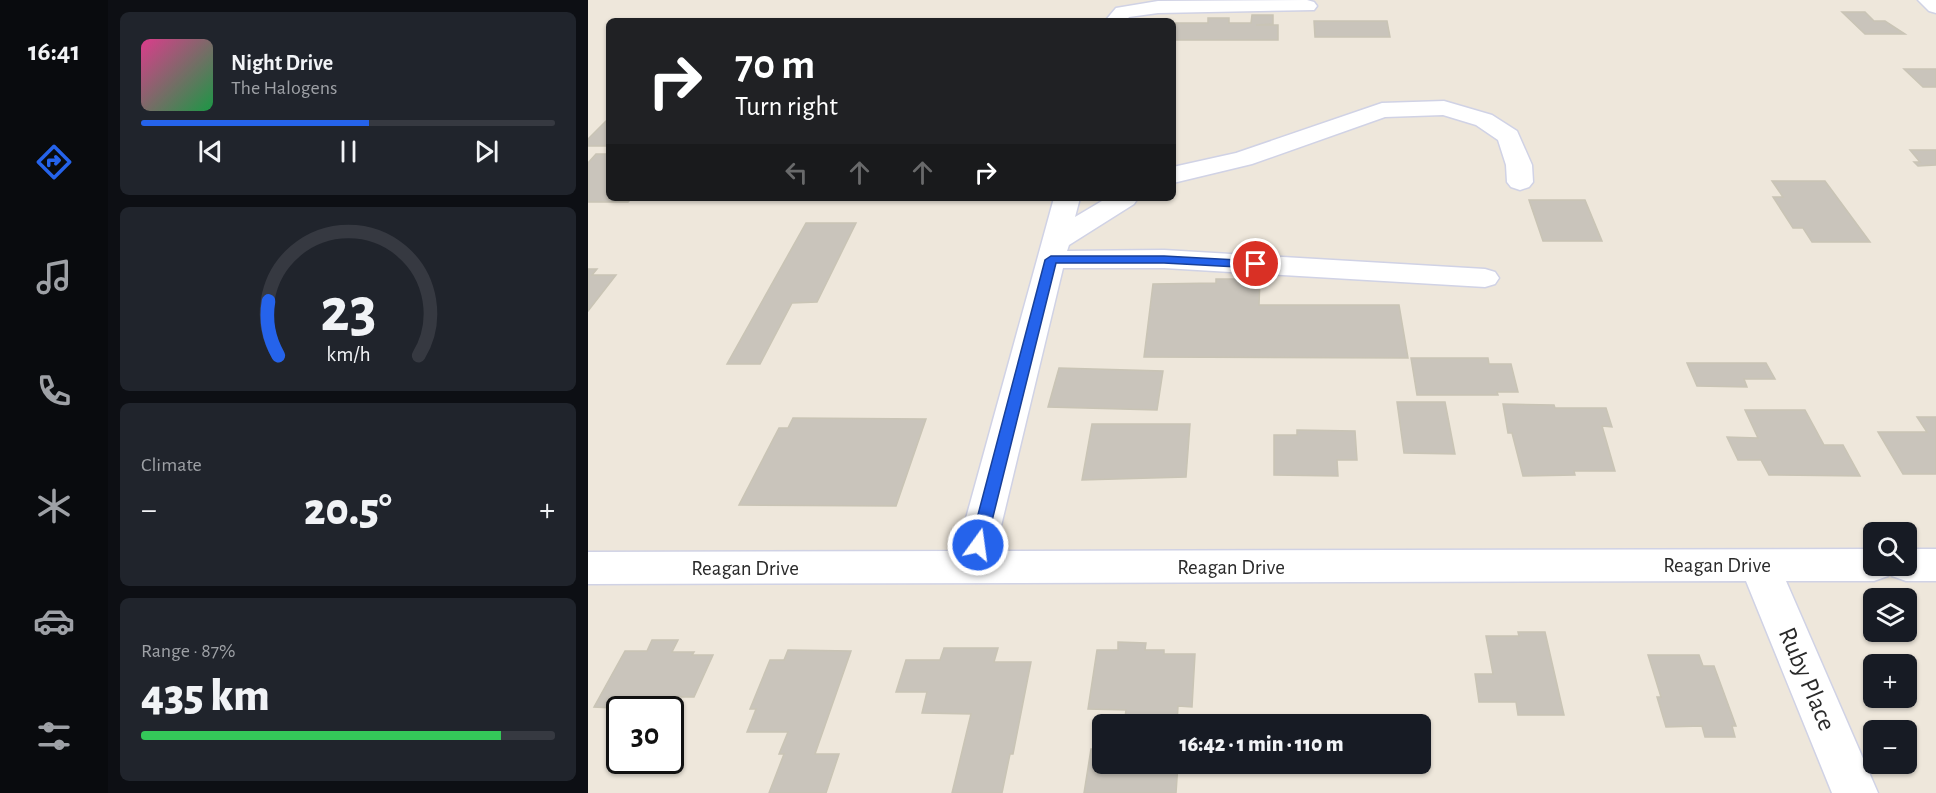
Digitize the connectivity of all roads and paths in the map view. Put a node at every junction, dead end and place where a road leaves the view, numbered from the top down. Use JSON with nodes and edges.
{"nodes":[{"id":1,"x":1928,"y":0,"type":"edge"},
{"id":2,"x":1307,"y":6,"type":"dead end"},
{"id":3,"x":1936,"y":7,"type":"edge"},
{"id":4,"x":1119,"y":16,"type":"edge"},
{"id":5,"x":1176,"y":174,"type":"edge"},
{"id":6,"x":1520,"y":182,"type":"dead end"},
{"id":7,"x":1066,"y":201,"type":"edge"},
{"id":8,"x":1121,"y":201,"type":"edge"},
{"id":9,"x":1054,"y":250,"type":"junction"},
{"id":10,"x":1485,"y":278,"type":"dead end"},
{"id":11,"x":1759,"y":565,"type":"junction"},
{"id":12,"x":1863,"y":565,"type":"edge"},
{"id":13,"x":1917,"y":565,"type":"edge"},
{"id":14,"x":1936,"y":565,"type":"edge"},
{"id":15,"x":972,"y":567,"type":"junction"},
{"id":16,"x":588,"y":568,"type":"edge"},
{"id":17,"x":1855,"y":793,"type":"edge"}],
"edges":[{"from":1,"to":3,"type":"street"},
{"from":2,"to":4,"type":"street"},
{"from":5,"to":6,"type":"street"},
{"from":7,"to":9,"type":"street"},
{"from":8,"to":9,"type":"street"},
{"from":9,"to":10,"type":"street"},
{"from":9,"to":15,"type":"street"},
{"from":11,"to":12,"type":"street","name":"Reagan Drive"},
{"from":11,"to":15,"type":"street","name":"Reagan Drive"},
{"from":11,"to":17,"type":"street","name":"Ruby Place"},
{"from":13,"to":14,"type":"street"},
{"from":15,"to":16,"type":"street","name":"Reagan Drive"}]}
